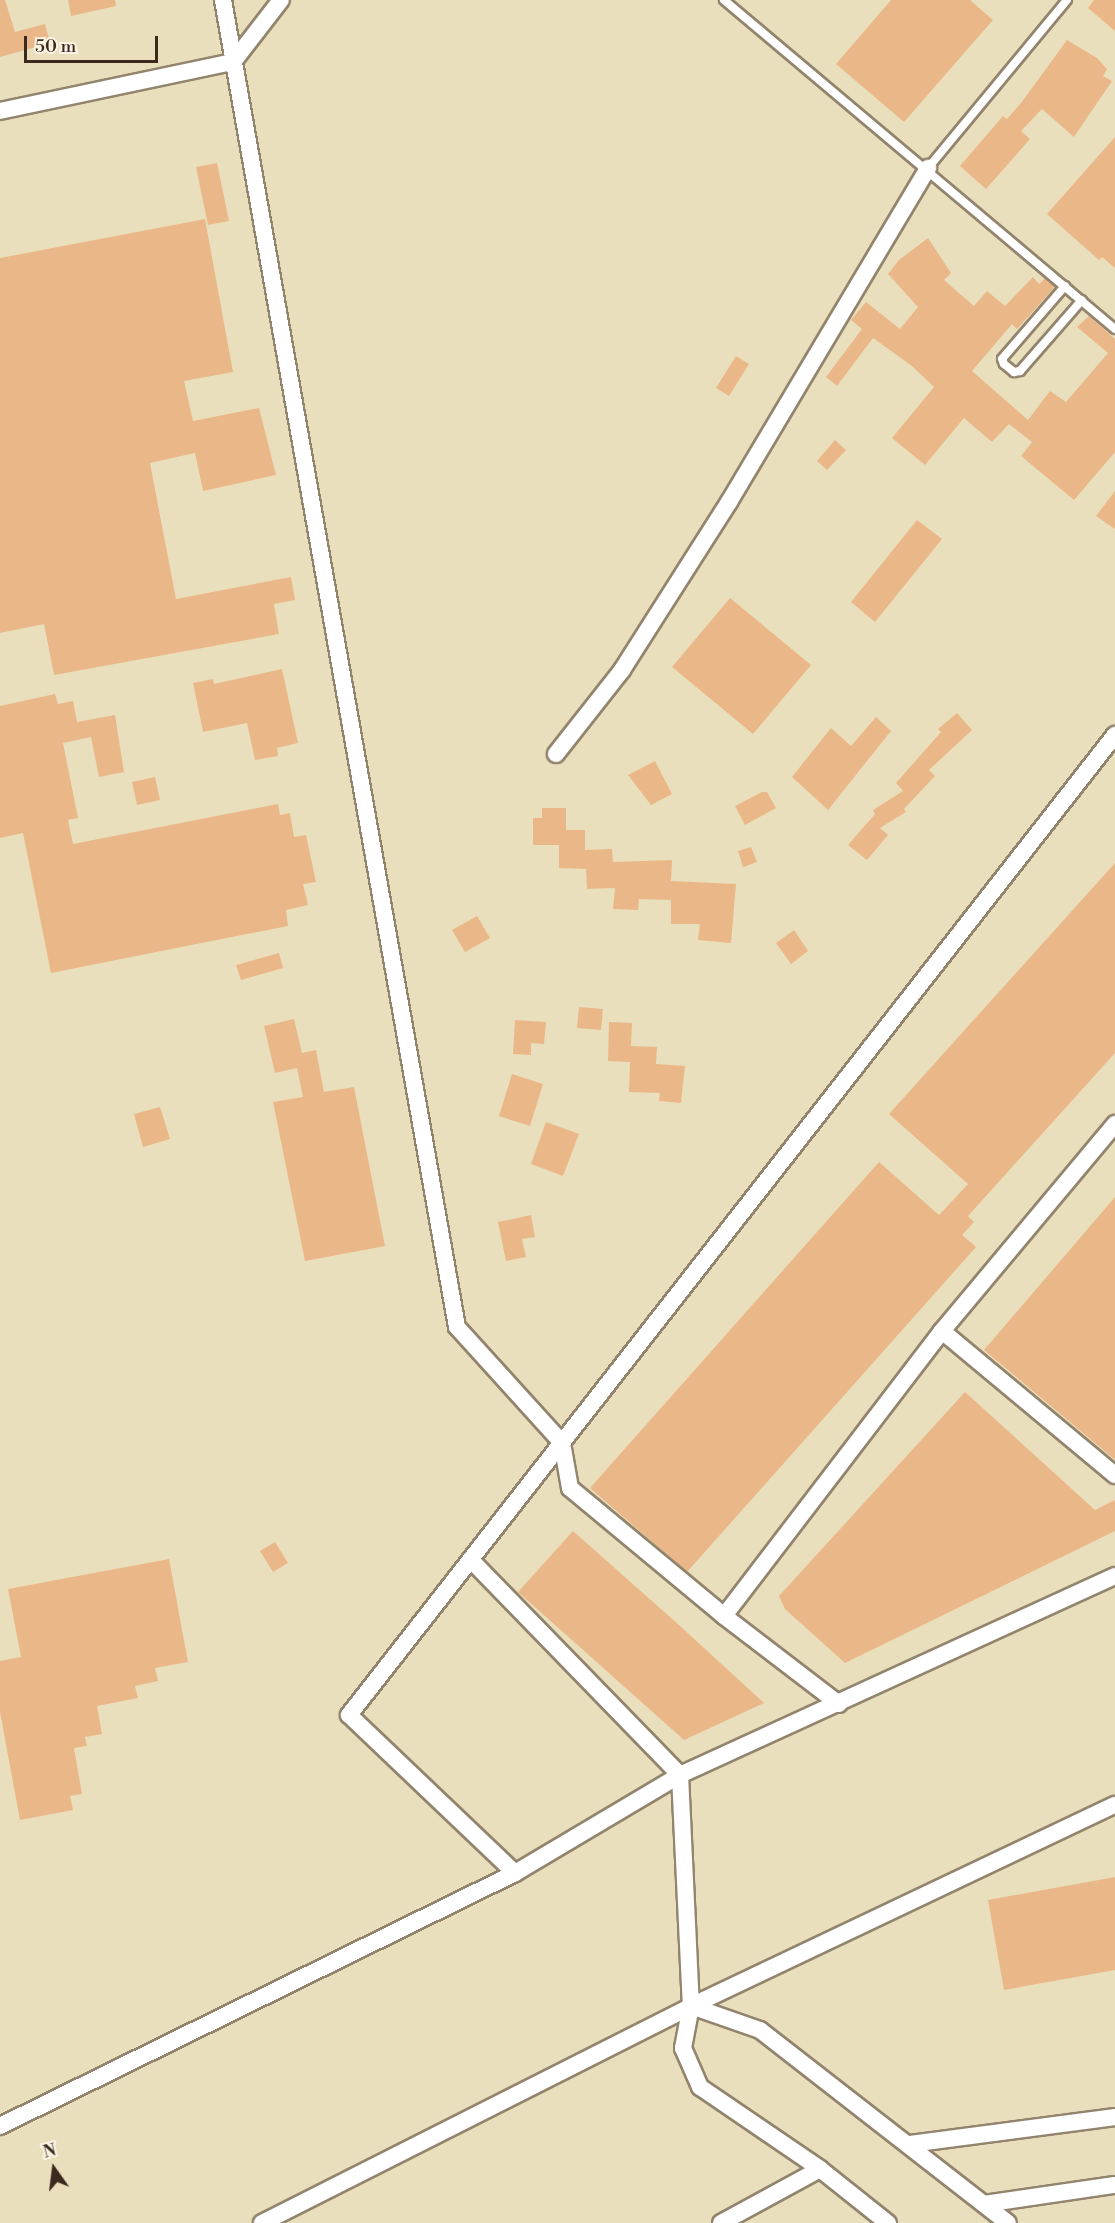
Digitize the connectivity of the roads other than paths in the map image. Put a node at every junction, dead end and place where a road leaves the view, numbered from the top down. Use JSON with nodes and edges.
{"nodes":[{"id":1,"x":223,"y":0,"type":"edge"},
{"id":2,"x":281,"y":0,"type":"edge"},
{"id":3,"x":724,"y":0,"type":"edge"},
{"id":4,"x":1067,"y":0,"type":"edge"},
{"id":5,"x":233,"y":62,"type":"junction"},
{"id":6,"x":0,"y":111,"type":"edge"},
{"id":7,"x":928,"y":168,"type":"junction"},
{"id":8,"x":1065,"y":286,"type":"junction"},
{"id":9,"x":1082,"y":300,"type":"junction"},
{"id":10,"x":1115,"y":329,"type":"edge"},
{"id":11,"x":1115,"y":735,"type":"edge"},
{"id":12,"x":556,"y":754,"type":"dead end"},
{"id":13,"x":1115,"y":1124,"type":"edge"},
{"id":14,"x":942,"y":1331,"type":"junction"},
{"id":15,"x":562,"y":1443,"type":"junction"},
{"id":16,"x":1115,"y":1475,"type":"edge"},
{"id":17,"x":471,"y":1560,"type":"junction"},
{"id":18,"x":1115,"y":1576,"type":"edge"},
{"id":19,"x":724,"y":1616,"type":"junction"},
{"id":20,"x":839,"y":1704,"type":"junction"},
{"id":21,"x":680,"y":1775,"type":"junction"},
{"id":22,"x":1115,"y":1805,"type":"edge"},
{"id":23,"x":515,"y":1873,"type":"junction"},
{"id":24,"x":691,"y":2006,"type":"junction"},
{"id":25,"x":1115,"y":2117,"type":"edge"},
{"id":26,"x":0,"y":2126,"type":"edge"},
{"id":27,"x":909,"y":2144,"type":"junction"},
{"id":28,"x":820,"y":2169,"type":"junction"},
{"id":29,"x":1115,"y":2185,"type":"edge"},
{"id":30,"x":984,"y":2204,"type":"junction"},
{"id":31,"x":262,"y":2223,"type":"edge"},
{"id":32,"x":721,"y":2223,"type":"edge"},
{"id":33,"x":888,"y":2223,"type":"edge"},
{"id":34,"x":1008,"y":2223,"type":"edge"}],
"edges":[{"from":1,"to":5,"type":"street"},
{"from":2,"to":5,"type":"street"},
{"from":3,"to":7,"type":"lane"},
{"from":4,"to":7,"type":"lane"},
{"from":5,"to":6,"type":"street"},
{"from":5,"to":15,"type":"street"},
{"from":7,"to":8,"type":"lane"},
{"from":7,"to":12,"type":"street"},
{"from":8,"to":9,"type":"lane"},
{"from":8,"to":9,"type":"lane"},
{"from":9,"to":10,"type":"lane"},
{"from":11,"to":15,"type":"street"},
{"from":13,"to":14,"type":"street"},
{"from":14,"to":16,"type":"street"},
{"from":14,"to":19,"type":"street"},
{"from":15,"to":17,"type":"street"},
{"from":15,"to":19,"type":"street"},
{"from":17,"to":21,"type":"street"},
{"from":17,"to":23,"type":"street"},
{"from":18,"to":20,"type":"street"},
{"from":19,"to":20,"type":"street"},
{"from":20,"to":21,"type":"street"},
{"from":21,"to":23,"type":"street"},
{"from":21,"to":24,"type":"street"},
{"from":22,"to":24,"type":"street"},
{"from":23,"to":26,"type":"street"},
{"from":24,"to":27,"type":"street"},
{"from":24,"to":28,"type":"street"},
{"from":24,"to":31,"type":"street"},
{"from":25,"to":27,"type":"street"},
{"from":27,"to":30,"type":"street"},
{"from":28,"to":32,"type":"street"},
{"from":28,"to":33,"type":"street"},
{"from":29,"to":30,"type":"street"},
{"from":30,"to":34,"type":"street"}]}
